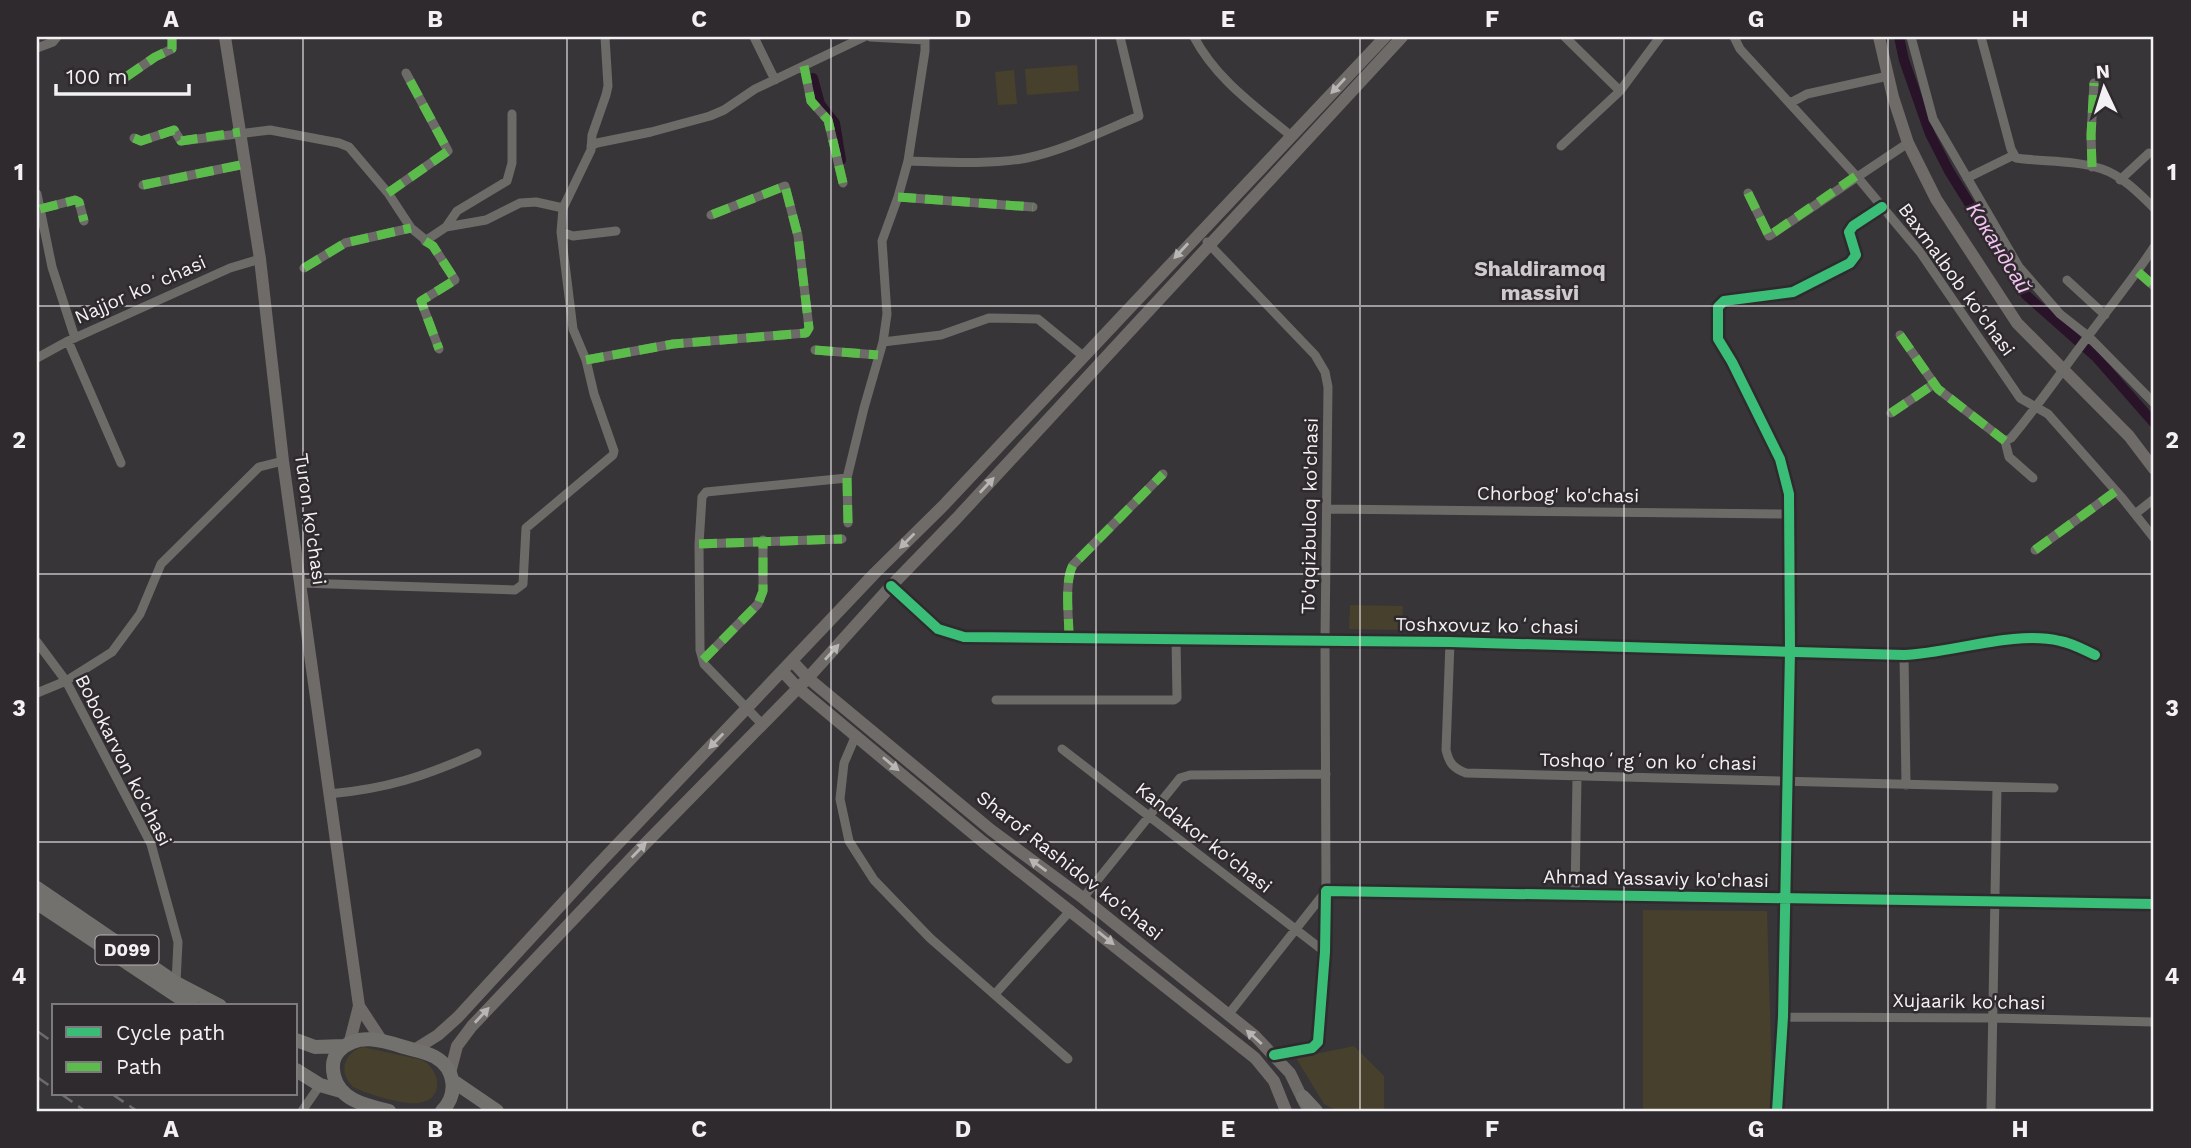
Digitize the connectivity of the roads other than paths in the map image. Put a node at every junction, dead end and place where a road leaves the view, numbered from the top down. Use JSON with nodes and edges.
{"nodes":[{"id":1,"x":57,"y":37,"type":"edge"},
{"id":2,"x":172,"y":37,"type":"edge"},
{"id":3,"x":225,"y":37,"type":"edge"},
{"id":4,"x":605,"y":37,"type":"edge"},
{"id":5,"x":754,"y":37,"type":"edge"},
{"id":6,"x":864,"y":37,"type":"edge"},
{"id":7,"x":870,"y":37,"type":"edge"},
{"id":8,"x":1120,"y":37,"type":"edge"},
{"id":9,"x":1194,"y":37,"type":"edge"},
{"id":10,"x":1385,"y":37,"type":"edge"},
{"id":11,"x":1402,"y":37,"type":"edge"},
{"id":12,"x":1565,"y":37,"type":"edge"},
{"id":13,"x":1660,"y":37,"type":"edge"},
{"id":14,"x":1734,"y":37,"type":"edge"},
{"id":15,"x":1879,"y":37,"type":"edge"},
{"id":16,"x":1911,"y":37,"type":"edge"},
{"id":17,"x":1981,"y":37,"type":"edge"},
{"id":18,"x":925,"y":38,"type":"edge"},
{"id":19,"x":37,"y":48,"type":"edge"},
{"id":20,"x":804,"y":66,"type":"junction"},
{"id":21,"x":406,"y":73,"type":"dead end"},
{"id":22,"x":1888,"y":76,"type":"junction"},
{"id":23,"x":126,"y":77,"type":"dead end"},
{"id":24,"x":775,"y":80,"type":"junction"},
{"id":25,"x":2094,"y":83,"type":"dead end"},
{"id":26,"x":1620,"y":91,"type":"junction"},
{"id":27,"x":1790,"y":103,"type":"junction"},
{"id":28,"x":512,"y":114,"type":"dead end"},
{"id":29,"x":240,"y":132,"type":"junction"},
{"id":30,"x":1290,"y":136,"type":"junction"},
{"id":31,"x":134,"y":138,"type":"dead end"},
{"id":32,"x":1908,"y":143,"type":"junction"},
{"id":33,"x":591,"y":146,"type":"junction"},
{"id":34,"x":1561,"y":146,"type":"dead end"},
{"id":35,"x":2149,"y":153,"type":"dead end"},
{"id":36,"x":2014,"y":155,"type":"junction"},
{"id":37,"x":908,"y":161,"type":"junction"},
{"id":38,"x":245,"y":164,"type":"junction"},
{"id":39,"x":2092,"y":167,"type":"junction"},
{"id":40,"x":1856,"y":176,"type":"junction"},
{"id":41,"x":1967,"y":178,"type":"junction"},
{"id":42,"x":2120,"y":180,"type":"junction"},
{"id":43,"x":843,"y":183,"type":"dead end"},
{"id":44,"x":143,"y":185,"type":"dead end"},
{"id":45,"x":388,"y":193,"type":"junction"},
{"id":46,"x":1748,"y":193,"type":"dead end"},
{"id":47,"x":37,"y":194,"type":"edge"},
{"id":48,"x":898,"y":197,"type":"junction"},
{"id":49,"x":1033,"y":206,"type":"dead end"},
{"id":50,"x":1882,"y":207,"type":"junction"},
{"id":51,"x":564,"y":208,"type":"junction"},
{"id":52,"x":2154,"y":208,"type":"edge"},
{"id":53,"x":40,"y":209,"type":"junction"},
{"id":54,"x":711,"y":215,"type":"dead end"},
{"id":55,"x":84,"y":221,"type":"dead end"},
{"id":56,"x":446,"y":227,"type":"junction"},
{"id":57,"x":411,"y":228,"type":"junction"},
{"id":58,"x":616,"y":230,"type":"dead end"},
{"id":59,"x":562,"y":232,"type":"junction"},
{"id":60,"x":1198,"y":233,"type":"junction"},
{"id":61,"x":425,"y":240,"type":"junction"},
{"id":62,"x":1209,"y":244,"type":"junction"},
{"id":63,"x":2154,"y":247,"type":"edge"},
{"id":64,"x":260,"y":259,"type":"junction"},
{"id":65,"x":304,"y":268,"type":"dead end"},
{"id":66,"x":2138,"y":272,"type":"junction"},
{"id":67,"x":2067,"y":280,"type":"dead end"},
{"id":68,"x":2154,"y":286,"type":"edge"},
{"id":69,"x":2105,"y":315,"type":"junction"},
{"id":70,"x":1900,"y":335,"type":"dead end"},
{"id":71,"x":2086,"y":338,"type":"junction"},
{"id":72,"x":72,"y":339,"type":"junction"},
{"id":73,"x":883,"y":342,"type":"junction"},
{"id":74,"x":439,"y":349,"type":"dead end"},
{"id":75,"x":815,"y":350,"type":"dead end"},
{"id":76,"x":878,"y":355,"type":"junction"},
{"id":77,"x":1083,"y":356,"type":"junction"},
{"id":78,"x":37,"y":358,"type":"edge"},
{"id":79,"x":586,"y":360,"type":"junction"},
{"id":80,"x":2064,"y":371,"type":"junction"},
{"id":81,"x":1934,"y":384,"type":"junction"},
{"id":82,"x":2154,"y":403,"type":"edge"},
{"id":83,"x":2037,"y":408,"type":"junction"},
{"id":84,"x":1891,"y":413,"type":"dead end"},
{"id":85,"x":2005,"y":441,"type":"junction"},
{"id":86,"x":283,"y":461,"type":"junction"},
{"id":87,"x":121,"y":463,"type":"dead end"},
{"id":88,"x":2154,"y":469,"type":"edge"},
{"id":89,"x":1163,"y":474,"type":"dead end"},
{"id":90,"x":848,"y":478,"type":"junction"},
{"id":91,"x":2033,"y":478,"type":"dead end"},
{"id":92,"x":2116,"y":491,"type":"junction"},
{"id":93,"x":2154,"y":499,"type":"edge"},
{"id":94,"x":1327,"y":509,"type":"junction"},
{"id":95,"x":1789,"y":514,"type":"junction"},
{"id":96,"x":2135,"y":514,"type":"junction"},
{"id":97,"x":848,"y":523,"type":"dead end"},
{"id":98,"x":2154,"y":538,"type":"edge"},
{"id":99,"x":763,"y":540,"type":"junction"},
{"id":100,"x":842,"y":540,"type":"dead end"},
{"id":101,"x":699,"y":544,"type":"junction"},
{"id":102,"x":2035,"y":550,"type":"dead end"},
{"id":103,"x":300,"y":583,"type":"junction"},
{"id":104,"x":891,"y":586,"type":"junction"},
{"id":105,"x":1069,"y":637,"type":"junction"},
{"id":106,"x":1176,"y":638,"type":"junction"},
{"id":107,"x":1325,"y":639,"type":"junction"},
{"id":108,"x":37,"y":642,"type":"edge"},
{"id":109,"x":1450,"y":642,"type":"junction"},
{"id":110,"x":1790,"y":651,"type":"junction"},
{"id":111,"x":1904,"y":655,"type":"junction"},
{"id":112,"x":2095,"y":655,"type":"dead end"},
{"id":113,"x":703,"y":660,"type":"junction"},
{"id":114,"x":793,"y":662,"type":"junction"},
{"id":115,"x":783,"y":672,"type":"junction"},
{"id":116,"x":808,"y":678,"type":"junction"},
{"id":117,"x":66,"y":681,"type":"junction"},
{"id":118,"x":799,"y":688,"type":"junction"},
{"id":119,"x":37,"y":693,"type":"edge"},
{"id":120,"x":996,"y":700,"type":"dead end"},
{"id":121,"x":747,"y":710,"type":"junction"},
{"id":122,"x":762,"y":724,"type":"junction"},
{"id":123,"x":856,"y":736,"type":"junction"},
{"id":124,"x":1062,"y":749,"type":"dead end"},
{"id":125,"x":477,"y":753,"type":"dead end"},
{"id":126,"x":1326,"y":774,"type":"junction"},
{"id":127,"x":1577,"y":778,"type":"junction"},
{"id":128,"x":1786,"y":782,"type":"junction"},
{"id":129,"x":1906,"y":785,"type":"junction"},
{"id":130,"x":1997,"y":787,"type":"junction"},
{"id":131,"x":2054,"y":788,"type":"dead end"},
{"id":132,"x":329,"y":794,"type":"junction"},
{"id":133,"x":1149,"y":815,"type":"junction"},
{"id":134,"x":37,"y":888,"type":"edge"},
{"id":135,"x":1326,"y":891,"type":"junction"},
{"id":136,"x":1575,"y":894,"type":"junction"},
{"id":137,"x":1784,"y":897,"type":"junction"},
{"id":138,"x":1083,"y":898,"type":"junction"},
{"id":139,"x":1994,"y":902,"type":"junction"},
{"id":140,"x":37,"y":903,"type":"edge"},
{"id":141,"x":2154,"y":904,"type":"edge"},
{"id":142,"x":1071,"y":910,"type":"junction"},
{"id":143,"x":1295,"y":931,"type":"junction"},
{"id":144,"x":1145,"y":948,"type":"junction"},
{"id":145,"x":1325,"y":952,"type":"junction"},
{"id":146,"x":1134,"y":961,"type":"junction"},
{"id":147,"x":176,"y":983,"type":"junction"},
{"id":148,"x":995,"y":994,"type":"junction"},
{"id":149,"x":189,"y":1004,"type":"edge"},
{"id":150,"x":216,"y":1004,"type":"edge"},
{"id":151,"x":359,"y":1006,"type":"junction"},
{"id":152,"x":1228,"y":1015,"type":"junction"},
{"id":153,"x":1783,"y":1017,"type":"junction"},
{"id":154,"x":1993,"y":1018,"type":"junction"},
{"id":155,"x":2154,"y":1022,"type":"edge"},
{"id":156,"x":298,"y":1041,"type":"edge"},
{"id":157,"x":382,"y":1041,"type":"junction"},
{"id":158,"x":347,"y":1044,"type":"junction"},
{"id":159,"x":408,"y":1048,"type":"junction"},
{"id":160,"x":1274,"y":1055,"type":"junction"},
{"id":161,"x":1068,"y":1059,"type":"dead end"},
{"id":162,"x":298,"y":1071,"type":"edge"},
{"id":163,"x":452,"y":1077,"type":"junction"},
{"id":164,"x":320,"y":1085,"type":"junction"},
{"id":165,"x":341,"y":1091,"type":"junction"},
{"id":166,"x":1305,"y":1104,"type":"edge"},
{"id":167,"x":386,"y":1110,"type":"edge"},
{"id":168,"x":302,"y":1111,"type":"edge"},
{"id":169,"x":442,"y":1111,"type":"edge"},
{"id":170,"x":497,"y":1111,"type":"edge"},
{"id":171,"x":1286,"y":1111,"type":"edge"},
{"id":172,"x":1316,"y":1111,"type":"edge"},
{"id":173,"x":1777,"y":1111,"type":"edge"},
{"id":174,"x":1991,"y":1111,"type":"edge"}],
"edges":[{"from":1,"to":19,"type":"street"},
{"from":2,"to":23,"type":"street"},
{"from":3,"to":29,"type":"main road","name":"Turon ko'chasi"},
{"from":4,"to":33,"type":"street"},
{"from":5,"to":24,"type":"street"},
{"from":6,"to":20,"type":"street"},
{"from":7,"to":18,"type":"street"},
{"from":8,"to":37,"type":"street"},
{"from":9,"to":30,"type":"street"},
{"from":10,"to":30,"type":"main road","one_way":true},
{"from":11,"to":62,"type":"main road"},
{"from":12,"to":26,"type":"street"},
{"from":13,"to":26,"type":"street"},
{"from":14,"to":27,"type":"street","name":"Baxmalbob ko'chasi"},
{"from":15,"to":22,"type":"main road"},
{"from":16,"to":41,"type":"street"},
{"from":17,"to":36,"type":"street"},
{"from":18,"to":37,"type":"street"},
{"from":20,"to":24,"type":"street"},
{"from":20,"to":43,"type":"street"},
{"from":21,"to":45,"type":"street"},
{"from":22,"to":27,"type":"street"},
{"from":22,"to":32,"type":"main road"},
{"from":24,"to":33,"type":"street"},
{"from":25,"to":39,"type":"street"},
{"from":26,"to":34,"type":"street"},
{"from":27,"to":40,"type":"street","name":"Baxmalbob ko'chasi"},
{"from":28,"to":56,"type":"street"},
{"from":29,"to":31,"type":"street"},
{"from":29,"to":38,"type":"main road","name":"Turon ko'chasi"},
{"from":29,"to":45,"type":"street"},
{"from":30,"to":60,"type":"main road"},
{"from":32,"to":40,"type":"street"},
{"from":32,"to":80,"type":"main road"},
{"from":33,"to":51,"type":"street"},
{"from":35,"to":42,"type":"street"},
{"from":36,"to":39,"type":"street"},
{"from":36,"to":41,"type":"street"},
{"from":37,"to":48,"type":"street"},
{"from":38,"to":44,"type":"street"},
{"from":38,"to":64,"type":"main road","name":"Turon ko'chasi"},
{"from":39,"to":42,"type":"street"},
{"from":40,"to":46,"type":"street"},
{"from":40,"to":50,"type":"street","name":"Baxmalbob ko'chasi"},
{"from":41,"to":71,"type":"street"},
{"from":42,"to":52,"type":"street"},
{"from":45,"to":57,"type":"street"},
{"from":47,"to":53,"type":"street"},
{"from":48,"to":49,"type":"street"},
{"from":48,"to":73,"type":"street"},
{"from":50,"to":83,"type":"street","name":"Baxmalbob ko'chasi"},
{"from":50,"to":95,"type":"street"},
{"from":51,"to":56,"type":"street"},
{"from":51,"to":59,"type":"street"},
{"from":53,"to":55,"type":"street"},
{"from":53,"to":72,"type":"street"},
{"from":54,"to":79,"type":"street"},
{"from":56,"to":61,"type":"street"},
{"from":57,"to":61,"type":"street"},
{"from":57,"to":65,"type":"street"},
{"from":58,"to":59,"type":"street"},
{"from":59,"to":79,"type":"street"},
{"from":60,"to":62,"type":"street","name":"To'qqizbuloq ko'chasi"},
{"from":60,"to":77,"type":"main road","one_way":true},
{"from":61,"to":74,"type":"street"},
{"from":62,"to":94,"type":"street","name":"To'qqizbuloq ko'chasi"},
{"from":104,"to":62,"type":"main road","one_way":true},
{"from":63,"to":66,"type":"street"},
{"from":64,"to":72,"type":"street","name":"Najjor koʻchasi"},
{"from":64,"to":86,"type":"main road","name":"Turon ko'chasi"},
{"from":66,"to":68,"type":"street"},
{"from":66,"to":69,"type":"street"},
{"from":67,"to":69,"type":"street"},
{"from":69,"to":71,"type":"street"},
{"from":70,"to":81,"type":"street"},
{"from":71,"to":80,"type":"street"},
{"from":71,"to":82,"type":"street"},
{"from":72,"to":78,"type":"street","name":"Najjor koʻchasi"},
{"from":72,"to":87,"type":"street"},
{"from":73,"to":76,"type":"street"},
{"from":73,"to":77,"type":"street"},
{"from":75,"to":76,"type":"street"},
{"from":76,"to":90,"type":"street"},
{"from":77,"to":114,"type":"main road","one_way":true},
{"from":79,"to":103,"type":"street"},
{"from":80,"to":83,"type":"street"},
{"from":80,"to":88,"type":"main road"},
{"from":81,"to":84,"type":"street"},
{"from":81,"to":85,"type":"street"},
{"from":83,"to":85,"type":"street"},
{"from":83,"to":92,"type":"street","name":"Baxmalbob ko'chasi"},
{"from":85,"to":91,"type":"street"},
{"from":86,"to":103,"type":"main road","name":"Turon ko'chasi"},
{"from":86,"to":117,"type":"street"},
{"from":89,"to":105,"type":"street"},
{"from":90,"to":97,"type":"street"},
{"from":90,"to":101,"type":"street"},
{"from":92,"to":96,"type":"street","name":"Baxmalbob ko'chasi"},
{"from":92,"to":102,"type":"street"},
{"from":93,"to":96,"type":"street"},
{"from":94,"to":95,"type":"street","name":"Chorbog' ko'chasi"},
{"from":94,"to":107,"type":"street","name":"To'qqizbuloq ko'chasi"},
{"from":95,"to":110,"type":"street"},
{"from":96,"to":98,"type":"street","name":"Baxmalbob ko'chasi"},
{"from":99,"to":100,"type":"street"},
{"from":99,"to":101,"type":"street"},
{"from":99,"to":113,"type":"street"},
{"from":101,"to":113,"type":"street"},
{"from":103,"to":132,"type":"main road","name":"Turon ko'chasi"},
{"from":104,"to":105,"type":"street","name":"Toshxovuz koʻchasi"},
{"from":116,"to":104,"type":"main road","one_way":true},
{"from":105,"to":106,"type":"street","name":"Toshxovuz koʻchasi"},
{"from":106,"to":107,"type":"street","name":"Toshxovuz koʻchasi"},
{"from":106,"to":120,"type":"street"},
{"from":107,"to":109,"type":"street","name":"Toshxovuz koʻchasi"},
{"from":107,"to":126,"type":"street","name":"To'qqizbuloq ko'chasi"},
{"from":108,"to":117,"type":"street","name":"Bobokarvon ko'chasi"},
{"from":109,"to":110,"type":"street","name":"Toshxovuz koʻchasi"},
{"from":109,"to":127,"type":"street","name":"Toshqoʻrgʻon koʻchasi"},
{"from":110,"to":111,"type":"street","name":"Toshxovuz koʻchasi"},
{"from":110,"to":128,"type":"street"},
{"from":111,"to":112,"type":"street","name":"Toshxovuz koʻchasi"},
{"from":111,"to":129,"type":"street"},
{"from":113,"to":121,"type":"street"},
{"from":114,"to":115,"type":"main road"},
{"from":114,"to":116,"type":"main road","name":"Sharof Rashidov ko'chasi"},
{"from":115,"to":118,"type":"main road","name":"Sharof Rashidov ko'chasi"},
{"from":115,"to":121,"type":"main road"},
{"from":116,"to":118,"type":"main road"},
{"from":138,"to":116,"type":"main road","name":"Sharof Rashidov ko'chasi","one_way":true},
{"from":117,"to":119,"type":"street"},
{"from":117,"to":147,"type":"street","name":"Bobokarvon ko'chasi"},
{"from":118,"to":122,"type":"main road"},
{"from":118,"to":123,"type":"main road","name":"Sharof Rashidov ko'chasi"},
{"from":121,"to":122,"type":"street"},
{"from":121,"to":159,"type":"main road","one_way":true},
{"from":163,"to":122,"type":"main road","one_way":true},
{"from":123,"to":142,"type":"main road","name":"Sharof Rashidov ko'chasi","one_way":true},
{"from":123,"to":148,"type":"street"},
{"from":124,"to":133,"type":"street","name":"Kandakor ko'chasi"},
{"from":125,"to":132,"type":"street"},
{"from":126,"to":133,"type":"street"},
{"from":126,"to":135,"type":"street","name":"To'qqizbuloq ko'chasi"},
{"from":127,"to":128,"type":"street","name":"Toshqoʻrgʻon koʻchasi"},
{"from":127,"to":136,"type":"street"},
{"from":128,"to":129,"type":"street","name":"Toshqoʻrgʻon koʻchasi"},
{"from":128,"to":137,"type":"street"},
{"from":129,"to":130,"type":"street","name":"Toshqoʻrgʻon koʻchasi"},
{"from":130,"to":131,"type":"street","name":"Toshqoʻrgʻon koʻchasi"},
{"from":130,"to":139,"type":"street"},
{"from":132,"to":151,"type":"main road","name":"Turon ko'chasi"},
{"from":133,"to":138,"type":"street"},
{"from":133,"to":143,"type":"street","name":"Kandakor ko'chasi"},
{"from":134,"to":147,"type":"highway","number":"D099"},
{"from":135,"to":136,"type":"street","name":"Ahmad Yassaviy ko'chasi"},
{"from":135,"to":143,"type":"street"},
{"from":135,"to":145,"type":"street","name":"To'qqizbuloq ko'chasi"},
{"from":136,"to":137,"type":"street","name":"Ahmad Yassaviy ko'chasi"},
{"from":137,"to":139,"type":"street","name":"Ahmad Yassaviy ko'chasi"},
{"from":137,"to":153,"type":"street"},
{"from":138,"to":144,"type":"main road","name":"Sharof Rashidov ko'chasi"},
{"from":139,"to":141,"type":"street","name":"Ahmad Yassaviy ko'chasi"},
{"from":139,"to":154,"type":"street"},
{"from":140,"to":149,"type":"highway","number":"D099"},
{"from":142,"to":146,"type":"main road","name":"Sharof Rashidov ko'chasi","one_way":true},
{"from":142,"to":148,"type":"street"},
{"from":143,"to":145,"type":"street","name":"Kandakor ko'chasi"},
{"from":143,"to":152,"type":"street"},
{"from":144,"to":146,"type":"main road"},
{"from":144,"to":152,"type":"main road","name":"Sharof Rashidov ko'chasi"},
{"from":145,"to":160,"type":"street","name":"To'qqizbuloq ko'chasi"},
{"from":146,"to":171,"type":"main road","name":"Sharof Rashidov ko'chasi"},
{"from":147,"to":150,"type":"highway","number":"D099"},
{"from":148,"to":161,"type":"street"},
{"from":151,"to":157,"type":"main road","name":"Turon ko'chasi"},
{"from":151,"to":158,"type":"main road","name":"Turon ko'chasi"},
{"from":160,"to":152,"type":"main road","name":"Sharof Rashidov ko'chasi","one_way":true},
{"from":153,"to":154,"type":"street","name":"Xujaarik ko'chasi"},
{"from":153,"to":173,"type":"street"},
{"from":154,"to":155,"type":"street","name":"Xujaarik ko'chasi"},
{"from":154,"to":174,"type":"street"},
{"from":156,"to":158,"type":"highway"},
{"from":157,"to":158,"type":"highway"},
{"from":157,"to":159,"type":"highway"},
{"from":158,"to":165,"type":"highway"},
{"from":159,"to":163,"type":"highway"},
{"from":160,"to":166,"type":"main road","name":"Sharof Rashidov ko'chasi"},
{"from":162,"to":164,"type":"highway"},
{"from":163,"to":169,"type":"highway"},
{"from":163,"to":170,"type":"highway"},
{"from":164,"to":165,"type":"highway"},
{"from":164,"to":168,"type":"street"},
{"from":165,"to":167,"type":"highway"},
{"from":166,"to":172,"type":"highway"}]}
